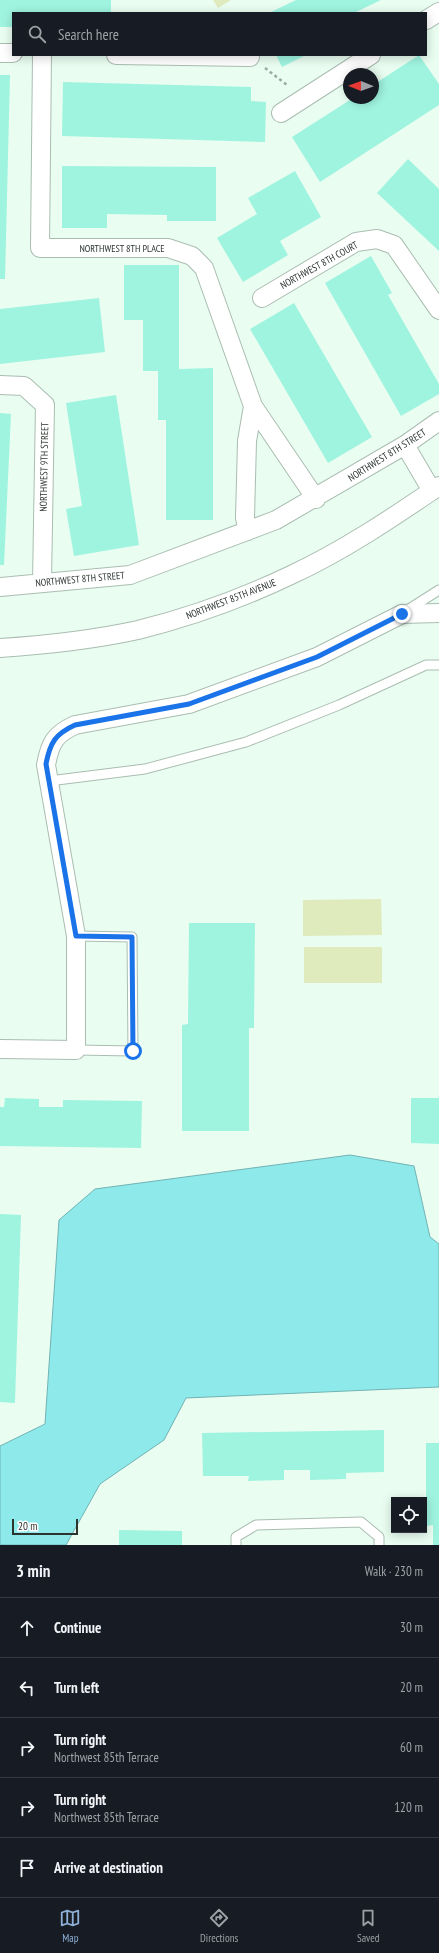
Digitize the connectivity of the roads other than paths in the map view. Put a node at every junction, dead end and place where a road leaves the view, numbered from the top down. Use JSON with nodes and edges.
{"nodes":[{"id":1,"x":439,"y":12,"type":"edge"},
{"id":2,"x":427,"y":19,"type":"edge"},
{"id":3,"x":0,"y":53,"type":"edge"},
{"id":4,"x":12,"y":53,"type":"edge"},
{"id":5,"x":42,"y":56,"type":"edge"},
{"id":6,"x":183,"y":56,"type":"edge"},
{"id":7,"x":369,"y":56,"type":"edge"},
{"id":8,"x":250,"y":57,"type":"road end"},
{"id":9,"x":281,"y":113,"type":"dead end"},
{"id":10,"x":262,"y":298,"type":"dead end"},
{"id":11,"x":439,"y":310,"type":"edge"},
{"id":12,"x":0,"y":385,"type":"edge"},
{"id":13,"x":253,"y":406,"type":"junction"},
{"id":14,"x":439,"y":421,"type":"edge"},
{"id":15,"x":405,"y":445,"type":"junction"},
{"id":16,"x":436,"y":489,"type":"edge"},
{"id":17,"x":316,"y":499,"type":"junction"},
{"id":18,"x":248,"y":531,"type":"junction"},
{"id":19,"x":42,"y":582,"type":"junction"},
{"id":20,"x":0,"y":587,"type":"edge"},
{"id":21,"x":439,"y":590,"type":"edge"},
{"id":22,"x":439,"y":613,"type":"edge"},
{"id":23,"x":402,"y":614,"type":"junction"},
{"id":24,"x":0,"y":648,"type":"edge"},
{"id":25,"x":439,"y":665,"type":"edge"},
{"id":26,"x":49,"y":781,"type":"junction"},
{"id":27,"x":76,"y":936,"type":"junction"},
{"id":28,"x":0,"y":1049,"type":"edge"},
{"id":29,"x":76,"y":1050,"type":"junction"},
{"id":30,"x":236,"y":1545,"type":"edge"},
{"id":31,"x":379,"y":1545,"type":"edge"}],
"edges":[{"from":1,"to":2,"type":"street"},
{"from":3,"to":4,"type":"street"},
{"from":5,"to":13,"type":"street","name":"NORTHWEST 8TH PLACE"},
{"from":6,"to":8,"type":"street"},
{"from":7,"to":9,"type":"street"},
{"from":10,"to":11,"type":"street","name":"NORTHWEST 8TH COURT"},
{"from":12,"to":19,"type":"street","name":"NORTHWEST 9TH STREET"},
{"from":13,"to":17,"type":"street","name":"NORTHWEST 8TH PLACE"},
{"from":13,"to":18,"type":"street"},
{"from":14,"to":15,"type":"street","name":"NORTHWEST 8TH STREET"},
{"from":15,"to":16,"type":"street"},
{"from":15,"to":17,"type":"street","name":"NORTHWEST 8TH STREET"},
{"from":16,"to":24,"type":"street","name":"NORTHWEST 85TH AVENUE"},
{"from":17,"to":18,"type":"street","name":"NORTHWEST 8TH STREET"},
{"from":18,"to":19,"type":"street","name":"NORTHWEST 8TH STREET"},
{"from":19,"to":20,"type":"street","name":"NORTHWEST 8TH STREET"},
{"from":21,"to":23,"type":"lane"},
{"from":22,"to":23,"type":"street"},
{"from":23,"to":26,"type":"street"},
{"from":25,"to":26,"type":"lane"},
{"from":26,"to":27,"type":"street"},
{"from":27,"to":29,"type":"street"},
{"from":27,"to":29,"type":"lane"},
{"from":28,"to":29,"type":"street"},
{"from":30,"to":31,"type":"lane"}]}
